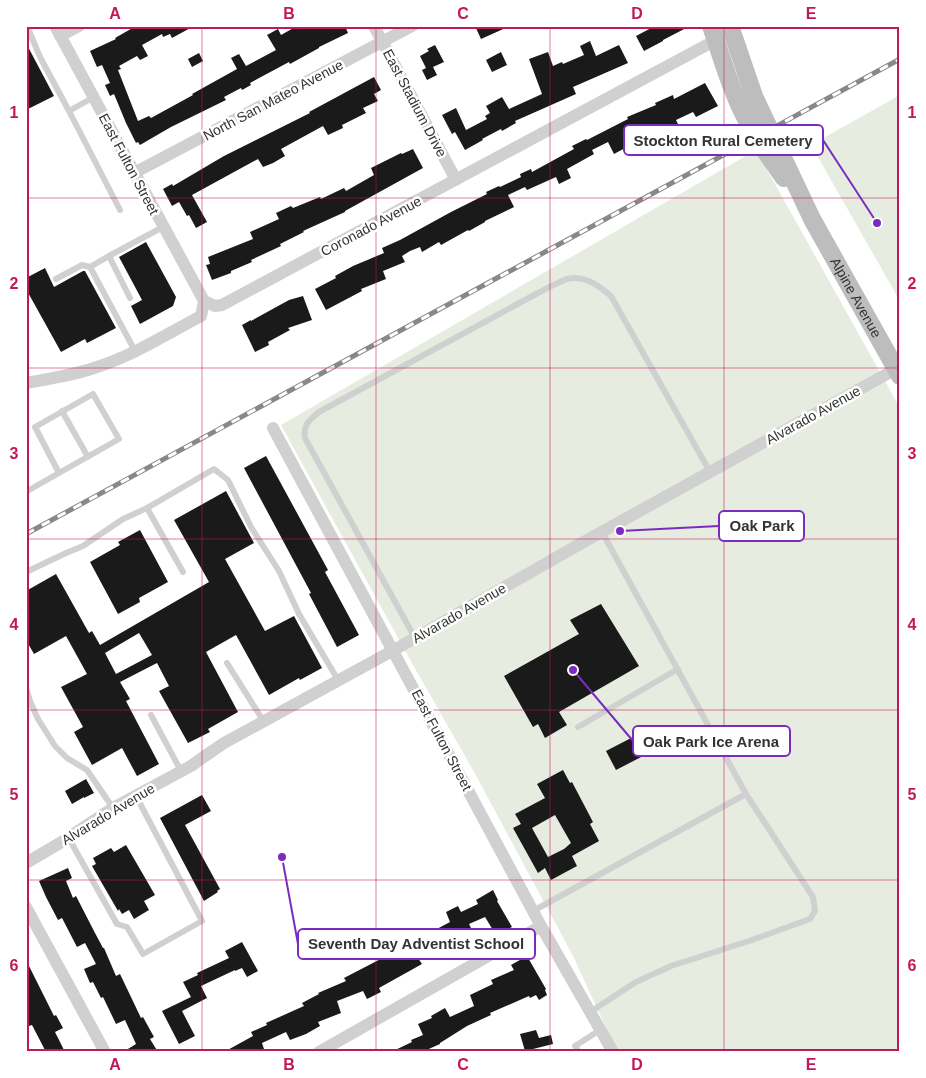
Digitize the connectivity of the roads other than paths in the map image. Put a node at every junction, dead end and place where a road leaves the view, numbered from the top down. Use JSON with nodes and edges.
{"nodes":[{"id":1,"x":27,"y":26,"type":"edge"},
{"id":2,"x":78,"y":26,"type":"edge"},
{"id":3,"x":374,"y":26,"type":"edge"},
{"id":4,"x":412,"y":26,"type":"edge"},
{"id":5,"x":730,"y":26,"type":"edge"},
{"id":6,"x":58,"y":31,"type":"edge"},
{"id":7,"x":713,"y":33,"type":"edge"},
{"id":8,"x":382,"y":42,"type":"junction"},
{"id":9,"x":94,"y":98,"type":"junction"},
{"id":10,"x":69,"y":111,"type":"junction"},
{"id":11,"x":134,"y":173,"type":"junction"},
{"id":12,"x":456,"y":180,"type":"junction"},
{"id":13,"x":120,"y":210,"type":"dead end"},
{"id":14,"x":812,"y":219,"type":"junction"},
{"id":15,"x":163,"y":227,"type":"junction"},
{"id":16,"x":109,"y":256,"type":"junction"},
{"id":17,"x":90,"y":267,"type":"junction"},
{"id":18,"x":56,"y":279,"type":"dead end"},
{"id":19,"x":130,"y":298,"type":"dead end"},
{"id":20,"x":204,"y":301,"type":"junction"},
{"id":21,"x":134,"y":352,"type":"junction"},
{"id":22,"x":898,"y":373,"type":"edge"},
{"id":23,"x":26,"y":383,"type":"edge"},
{"id":24,"x":62,"y":412,"type":"junction"},
{"id":25,"x":273,"y":428,"type":"dead end"},
{"id":26,"x":88,"y":456,"type":"junction"},
{"id":27,"x":710,"y":472,"type":"junction"},
{"id":28,"x":59,"y":473,"type":"junction"},
{"id":29,"x":27,"y":489,"type":"edge"},
{"id":30,"x":147,"y":508,"type":"junction"},
{"id":31,"x":602,"y":532,"type":"junction"},
{"id":32,"x":26,"y":572,"type":"edge"},
{"id":33,"x":183,"y":572,"type":"dead end"},
{"id":34,"x":415,"y":638,"type":"junction"},
{"id":35,"x":394,"y":650,"type":"junction"},
{"id":36,"x":227,"y":663,"type":"dead end"},
{"id":37,"x":678,"y":669,"type":"junction"},
{"id":38,"x":338,"y":680,"type":"junction"},
{"id":39,"x":26,"y":688,"type":"edge"},
{"id":40,"x":152,"y":715,"type":"dead end"},
{"id":41,"x":264,"y":722,"type":"junction"},
{"id":42,"x":578,"y":726,"type":"dead end"},
{"id":43,"x":181,"y":771,"type":"junction"},
{"id":44,"x":746,"y":794,"type":"junction"},
{"id":45,"x":136,"y":796,"type":"junction"},
{"id":46,"x":113,"y":808,"type":"junction"},
{"id":47,"x":68,"y":837,"type":"junction"},
{"id":48,"x":26,"y":863,"type":"edge"},
{"id":49,"x":26,"y":907,"type":"edge"},
{"id":50,"x":533,"y":911,"type":"junction"},
{"id":51,"x":541,"y":926,"type":"junction"},
{"id":52,"x":590,"y":1012,"type":"junction"},
{"id":53,"x":600,"y":1030,"type":"junction"},
{"id":54,"x":105,"y":1052,"type":"edge"},
{"id":55,"x":319,"y":1052,"type":"edge"},
{"id":56,"x":578,"y":1052,"type":"edge"},
{"id":57,"x":613,"y":1052,"type":"edge"}],
"edges":[{"from":1,"to":10,"type":"lane"},
{"from":2,"to":6,"type":"street"},
{"from":3,"to":8,"type":"street","name":"East Stadium Drive"},
{"from":4,"to":8,"type":"street","name":"North San Mateo Avenue"},
{"from":5,"to":14,"type":"street","name":"Alpine Avenue"},
{"from":6,"to":9,"type":"street","name":"East Fulton Street"},
{"from":7,"to":12,"type":"street","name":"Coronado Avenue"},
{"from":7,"to":14,"type":"street","name":"Alpine Avenue"},
{"from":8,"to":11,"type":"street","name":"North San Mateo Avenue"},
{"from":8,"to":12,"type":"street","name":"East Stadium Drive"},
{"from":9,"to":10,"type":"lane"},
{"from":9,"to":11,"type":"street","name":"East Fulton Street"},
{"from":10,"to":13,"type":"lane"},
{"from":11,"to":15,"type":"street","name":"East Fulton Street"},
{"from":12,"to":20,"type":"street","name":"Coronado Avenue"},
{"from":14,"to":22,"type":"street","name":"Alpine Avenue"},
{"from":15,"to":16,"type":"lane"},
{"from":15,"to":20,"type":"street","name":"East Fulton Street"},
{"from":16,"to":17,"type":"lane"},
{"from":16,"to":19,"type":"lane"},
{"from":17,"to":18,"type":"lane"},
{"from":17,"to":21,"type":"lane"},
{"from":20,"to":21,"type":"street"},
{"from":21,"to":23,"type":"street"},
{"from":22,"to":27,"type":"street","name":"Alvarado Avenue"},
{"from":24,"to":26,"type":"lane"},
{"from":24,"to":26,"type":"lane"},
{"from":24,"to":28,"type":"lane"},
{"from":25,"to":35,"type":"street","name":"East Fulton Street"},
{"from":26,"to":28,"type":"lane"},
{"from":27,"to":31,"type":"street","name":"Alvarado Avenue"},
{"from":27,"to":34,"type":"lane"},
{"from":28,"to":29,"type":"lane"},
{"from":30,"to":32,"type":"lane"},
{"from":30,"to":33,"type":"lane"},
{"from":30,"to":38,"type":"lane"},
{"from":31,"to":34,"type":"street","name":"Alvarado Avenue"},
{"from":31,"to":37,"type":"lane"},
{"from":34,"to":35,"type":"street","name":"Alvarado Avenue"},
{"from":35,"to":38,"type":"street","name":"Alvarado Avenue"},
{"from":35,"to":50,"type":"street","name":"East Fulton Street"},
{"from":36,"to":41,"type":"lane"},
{"from":37,"to":42,"type":"lane"},
{"from":37,"to":44,"type":"lane"},
{"from":38,"to":41,"type":"street","name":"Alvarado Avenue"},
{"from":39,"to":46,"type":"lane"},
{"from":40,"to":43,"type":"lane"},
{"from":41,"to":43,"type":"street","name":"Alvarado Avenue"},
{"from":43,"to":45,"type":"street","name":"Alvarado Avenue"},
{"from":44,"to":50,"type":"lane"},
{"from":44,"to":52,"type":"lane"},
{"from":45,"to":46,"type":"street","name":"Alvarado Avenue"},
{"from":45,"to":47,"type":"lane"},
{"from":46,"to":47,"type":"street","name":"Alvarado Avenue"},
{"from":47,"to":48,"type":"street","name":"Alvarado Avenue"},
{"from":49,"to":54,"type":"street"},
{"from":50,"to":51,"type":"street","name":"East Fulton Street"},
{"from":51,"to":52,"type":"street","name":"East Fulton Street"},
{"from":51,"to":55,"type":"street"},
{"from":52,"to":53,"type":"street","name":"East Fulton Street"},
{"from":53,"to":56,"type":"lane"},
{"from":53,"to":57,"type":"street","name":"East Fulton Street"}]}
